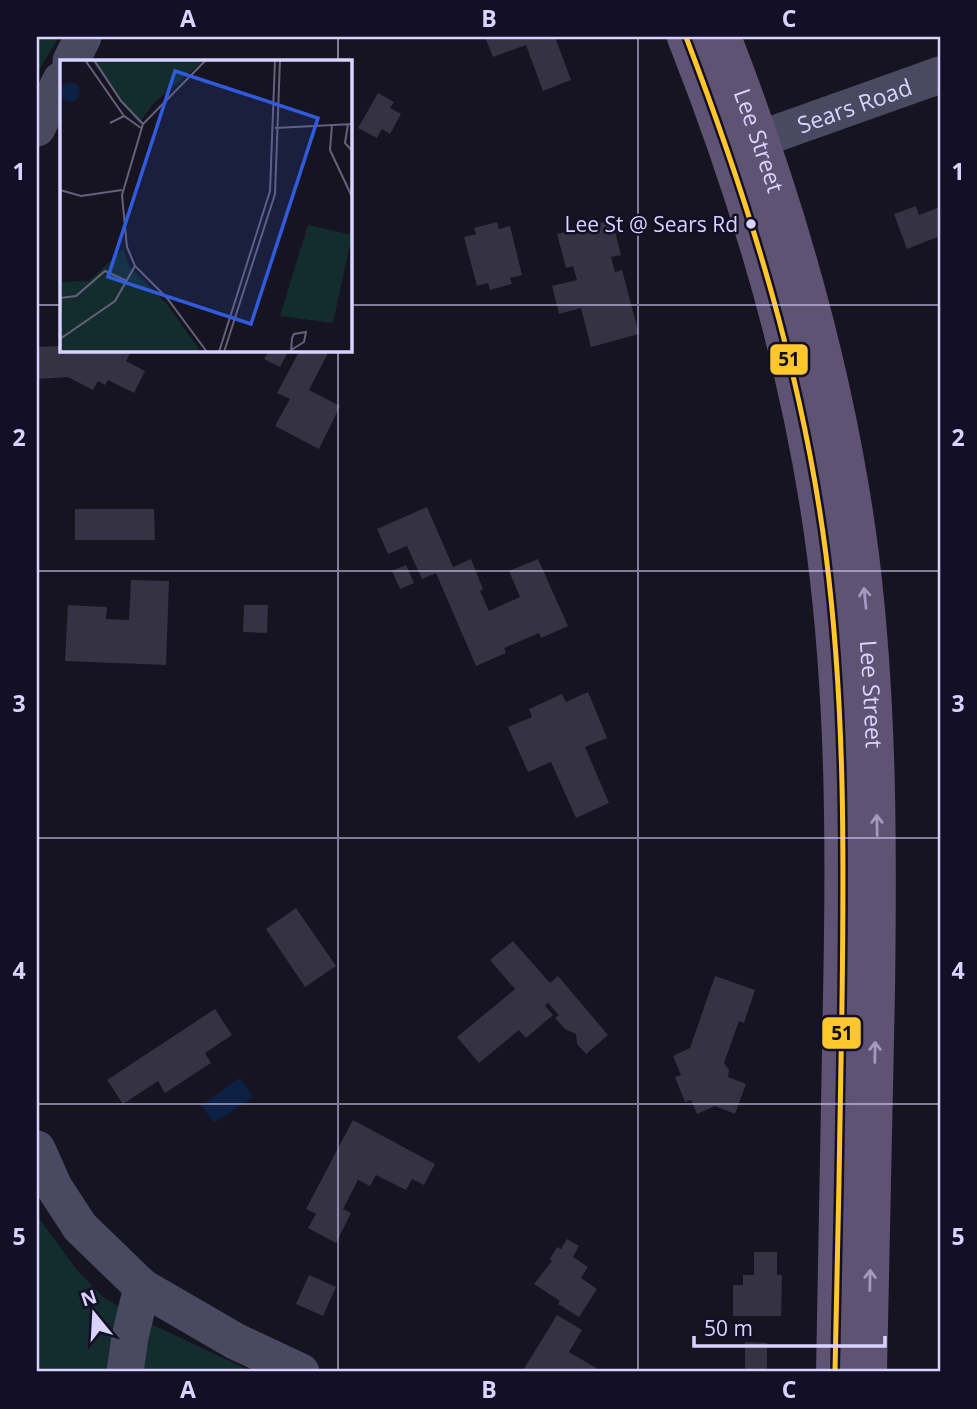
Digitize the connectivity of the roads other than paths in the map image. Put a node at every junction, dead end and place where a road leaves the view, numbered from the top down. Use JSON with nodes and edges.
{"nodes":[{"id":1,"x":83,"y":37,"type":"edge"},
{"id":2,"x":686,"y":37,"type":"edge"},
{"id":3,"x":722,"y":37,"type":"edge"},
{"id":4,"x":72,"y":60,"type":"edge"},
{"id":5,"x":940,"y":75,"type":"edge"},
{"id":6,"x":60,"y":82,"type":"edge"},
{"id":7,"x":37,"y":128,"type":"edge"},
{"id":8,"x":744,"y":145,"type":"junction"},
{"id":9,"x":37,"y":1149,"type":"edge"},
{"id":10,"x":142,"y":1287,"type":"junction"},
{"id":11,"x":125,"y":1372,"type":"edge"},
{"id":12,"x":301,"y":1372,"type":"edge"},
{"id":13,"x":835,"y":1372,"type":"edge"},
{"id":14,"x":868,"y":1372,"type":"edge"}],
"edges":[{"from":1,"to":4,"type":"street"},
{"from":2,"to":8,"type":"main road","name":"Lee Street"},
{"from":3,"to":8,"type":"main road","name":"Lee Street"},
{"from":5,"to":8,"type":"street","name":"Sears Road"},
{"from":6,"to":7,"type":"street"},
{"from":8,"to":13,"type":"main road","name":"Lee Street"},
{"from":14,"to":8,"type":"main road","name":"Lee Street","one_way":true},
{"from":9,"to":10,"type":"street"},
{"from":10,"to":11,"type":"street"},
{"from":10,"to":12,"type":"street"}]}
